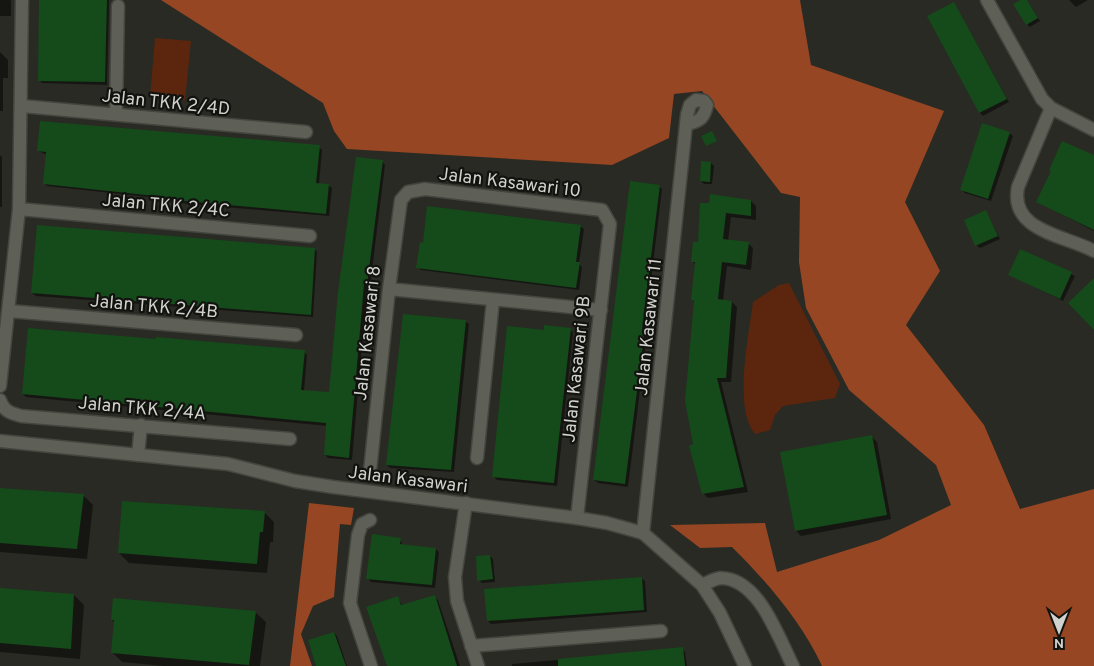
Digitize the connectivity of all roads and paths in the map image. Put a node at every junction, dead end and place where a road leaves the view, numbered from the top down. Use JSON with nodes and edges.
{"nodes":[{"id":1,"x":22,"y":0,"type":"edge"},
{"id":2,"x":987,"y":0,"type":"edge"},
{"id":3,"x":118,"y":6,"type":"dead end"},
{"id":4,"x":22,"y":106,"type":"junction"},
{"id":5,"x":1051,"y":108,"type":"junction"},
{"id":6,"x":116,"y":114,"type":"junction"},
{"id":7,"x":688,"y":124,"type":"dead end"},
{"id":8,"x":1094,"y":130,"type":"edge"},
{"id":9,"x":306,"y":132,"type":"dead end"},
{"id":10,"x":401,"y":200,"type":"joint"},
{"id":11,"x":19,"y":209,"type":"junction"},
{"id":12,"x":610,"y":224,"type":"joint"},
{"id":13,"x":310,"y":236,"type":"dead end"},
{"id":14,"x":1094,"y":251,"type":"edge"},
{"id":15,"x":389,"y":289,"type":"junction"},
{"id":16,"x":492,"y":300,"type":"junction"},
{"id":17,"x":601,"y":310,"type":"junction"},
{"id":18,"x":9,"y":311,"type":"junction"},
{"id":19,"x":296,"y":335,"type":"dead end"},
{"id":20,"x":0,"y":386,"type":"edge"},
{"id":21,"x":0,"y":400,"type":"edge"},
{"id":22,"x":141,"y":425,"type":"junction"},
{"id":23,"x":290,"y":439,"type":"dead end"},
{"id":24,"x":0,"y":441,"type":"edge"},
{"id":25,"x":138,"y":455,"type":"junction"},
{"id":26,"x":478,"y":458,"type":"dead end"},
{"id":27,"x":370,"y":471,"type":"dead end"},
{"id":28,"x":466,"y":503,"type":"junction"},
{"id":29,"x":577,"y":518,"type":"junction"},
{"id":30,"x":370,"y":520,"type":"dead end"},
{"id":31,"x":643,"y":533,"type":"junction"},
{"id":32,"x":702,"y":585,"type":"junction"},
{"id":33,"x":661,"y":631,"type":"dead end"},
{"id":34,"x":471,"y":646,"type":"junction"},
{"id":35,"x":371,"y":666,"type":"edge"},
{"id":36,"x":478,"y":666,"type":"edge"},
{"id":37,"x":745,"y":666,"type":"edge"},
{"id":38,"x":793,"y":666,"type":"edge"}],
"edges":[{"from":1,"to":4,"type":"street"},
{"from":2,"to":5,"type":"street"},
{"from":3,"to":6,"type":"street"},
{"from":4,"to":6,"type":"street","name":"Jalan TKK 2/4D"},
{"from":4,"to":11,"type":"street"},
{"from":5,"to":8,"type":"street"},
{"from":5,"to":14,"type":"street"},
{"from":6,"to":9,"type":"street","name":"Jalan TKK 2/4D"},
{"from":7,"to":31,"type":"street","name":"Jalan Kasawari 11"},
{"from":10,"to":12,"type":"street","name":"Jalan Kasawari 10"},
{"from":10,"to":15,"type":"street","name":"Jalan Kasawari 8"},
{"from":11,"to":13,"type":"street","name":"Jalan TKK 2/4C"},
{"from":11,"to":18,"type":"street"},
{"from":12,"to":17,"type":"street","name":"Jalan Kasawari 9B"},
{"from":15,"to":16,"type":"street"},
{"from":15,"to":27,"type":"street","name":"Jalan Kasawari 8"},
{"from":16,"to":17,"type":"street"},
{"from":16,"to":26,"type":"street"},
{"from":17,"to":29,"type":"street","name":"Jalan Kasawari 9B"},
{"from":18,"to":19,"type":"street","name":"Jalan TKK 2/4B"},
{"from":18,"to":20,"type":"street"},
{"from":21,"to":22,"type":"street","name":"Jalan TKK 2/4A"},
{"from":22,"to":23,"type":"street","name":"Jalan TKK 2/4A"},
{"from":22,"to":25,"type":"street"},
{"from":24,"to":25,"type":"street","name":"Jalan Kasawari"},
{"from":25,"to":28,"type":"street","name":"Jalan Kasawari"},
{"from":28,"to":29,"type":"street","name":"Jalan Kasawari"},
{"from":28,"to":34,"type":"street"},
{"from":29,"to":31,"type":"street","name":"Jalan Kasawari"},
{"from":30,"to":35,"type":"street"},
{"from":31,"to":32,"type":"street","name":"Jalan Kasawari"},
{"from":32,"to":37,"type":"street","name":"Jalan Kasawari"},
{"from":32,"to":38,"type":"street"},
{"from":33,"to":34,"type":"street"},
{"from":34,"to":36,"type":"street"}]}
